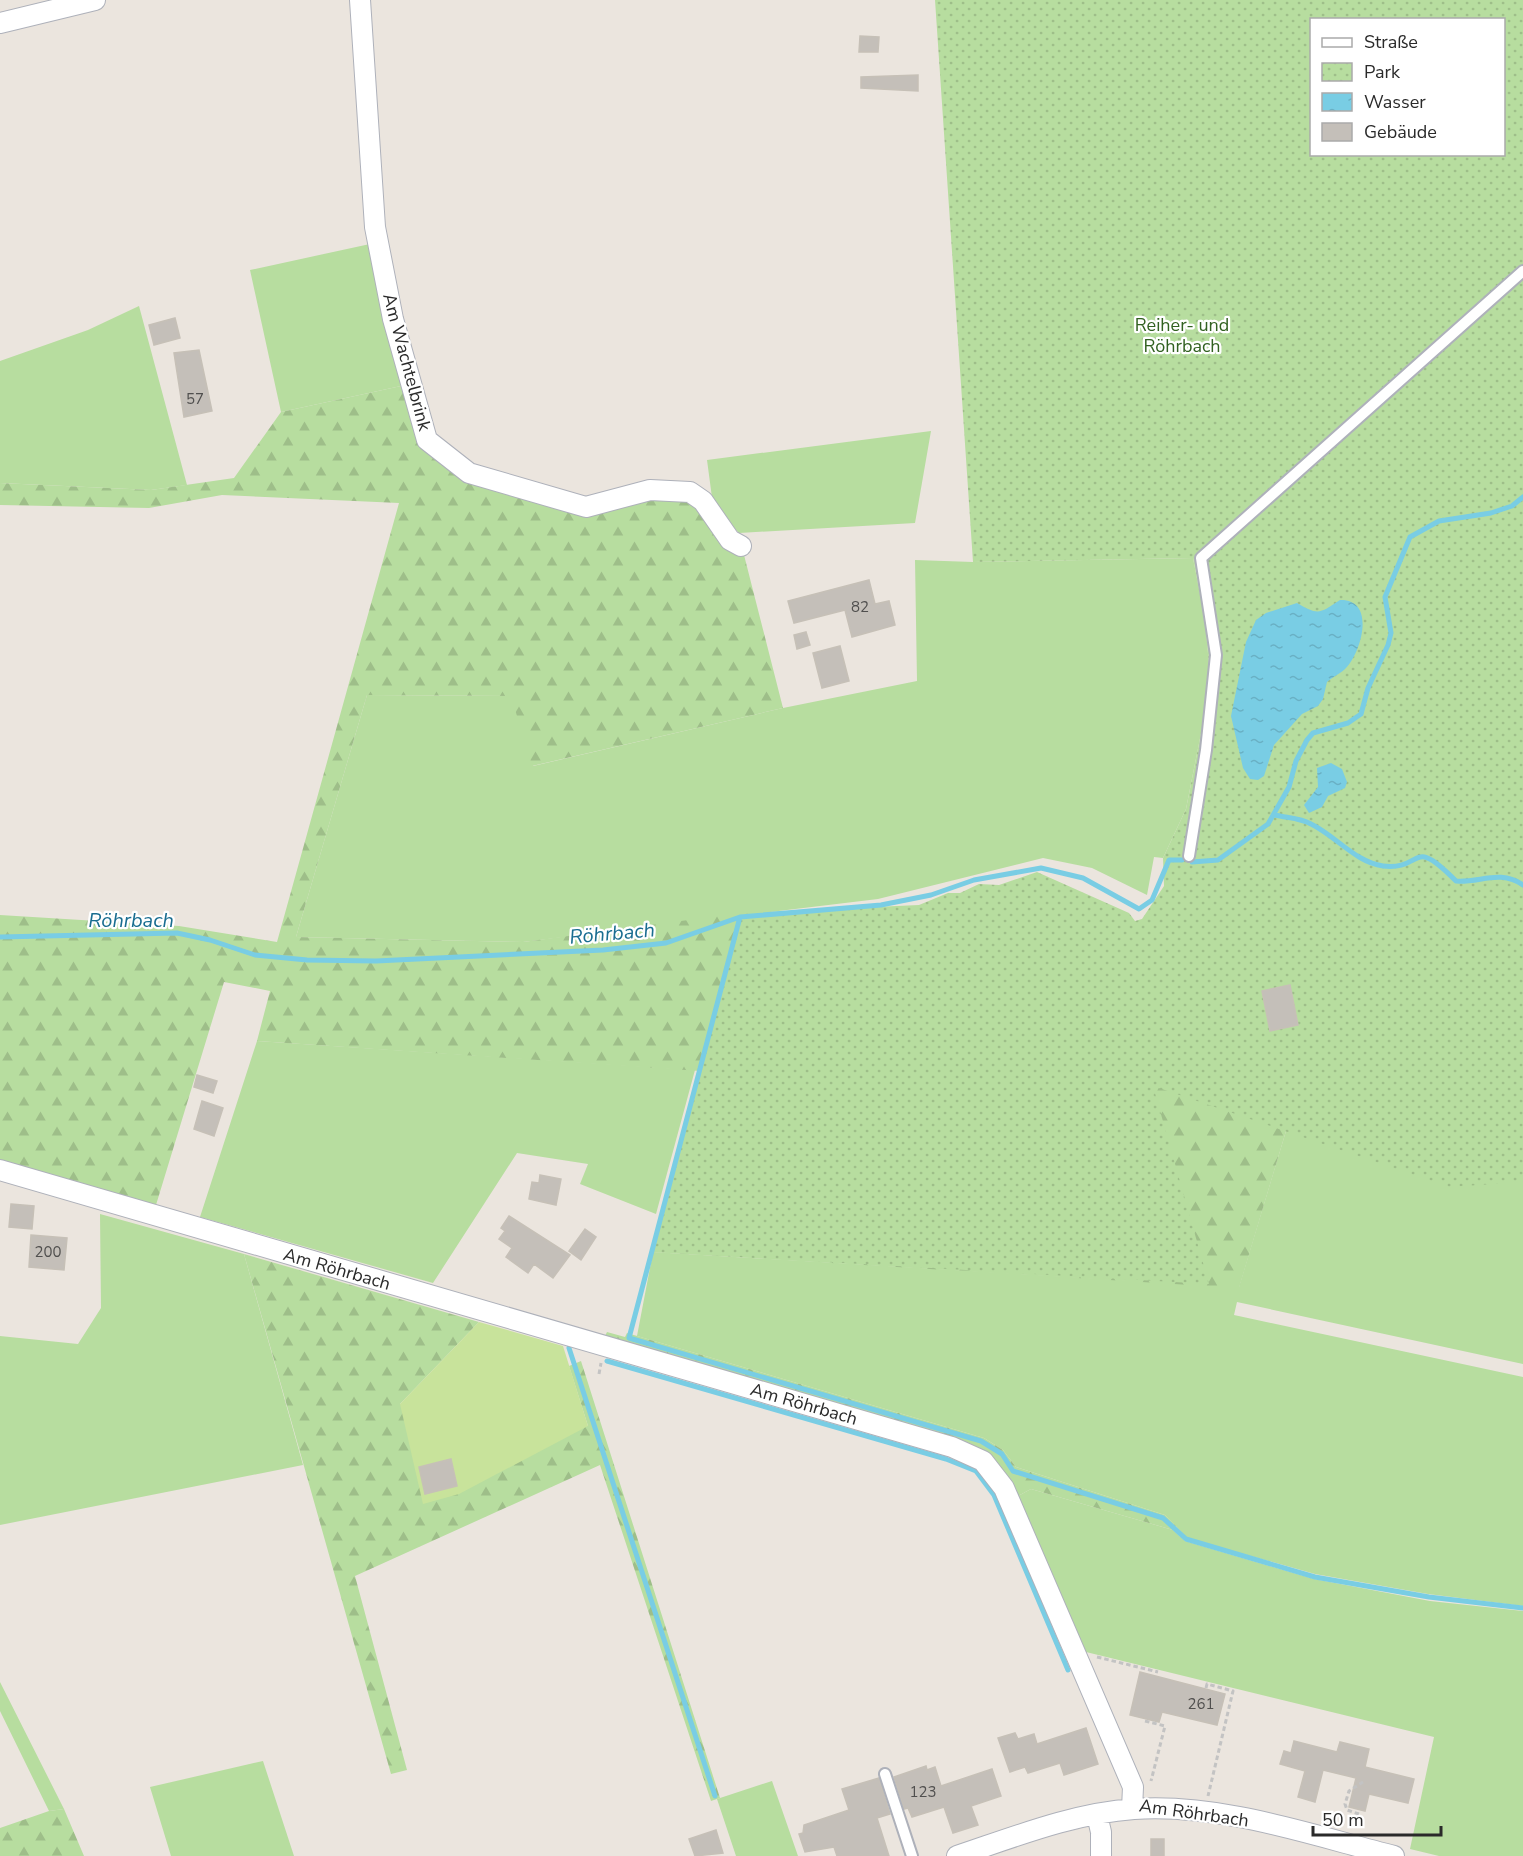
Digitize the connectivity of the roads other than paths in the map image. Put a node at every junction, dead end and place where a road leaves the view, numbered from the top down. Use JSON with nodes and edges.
{"nodes":[{"id":1,"x":95,"y":0,"type":"edge"},
{"id":2,"x":360,"y":0,"type":"edge"},
{"id":3,"x":0,"y":23,"type":"edge"},
{"id":4,"x":1523,"y":271,"type":"edge"},
{"id":5,"x":741,"y":546,"type":"dead end"},
{"id":6,"x":1189,"y":856,"type":"dead end"},
{"id":7,"x":0,"y":1170,"type":"edge"},
{"id":8,"x":885,"y":1774,"type":"dead end"},
{"id":9,"x":1132,"y":1809,"type":"junction"},
{"id":10,"x":1096,"y":1815,"type":"junction"},
{"id":11,"x":1387,"y":1855,"type":"edge"},
{"id":12,"x":912,"y":1856,"type":"edge"},
{"id":13,"x":957,"y":1856,"type":"edge"},
{"id":14,"x":1101,"y":1856,"type":"edge"}],
"edges":[{"from":1,"to":3,"type":"street"},
{"from":2,"to":5,"type":"street","name":"Am Wachtelbrink"},
{"from":4,"to":6,"type":"lane"},
{"from":7,"to":9,"type":"street","name":"Am Röhrbach"},
{"from":8,"to":12,"type":"lane"},
{"from":9,"to":10,"type":"street"},
{"from":9,"to":11,"type":"street","name":"Am Röhrbach"},
{"from":10,"to":13,"type":"street"},
{"from":10,"to":14,"type":"street"}]}
